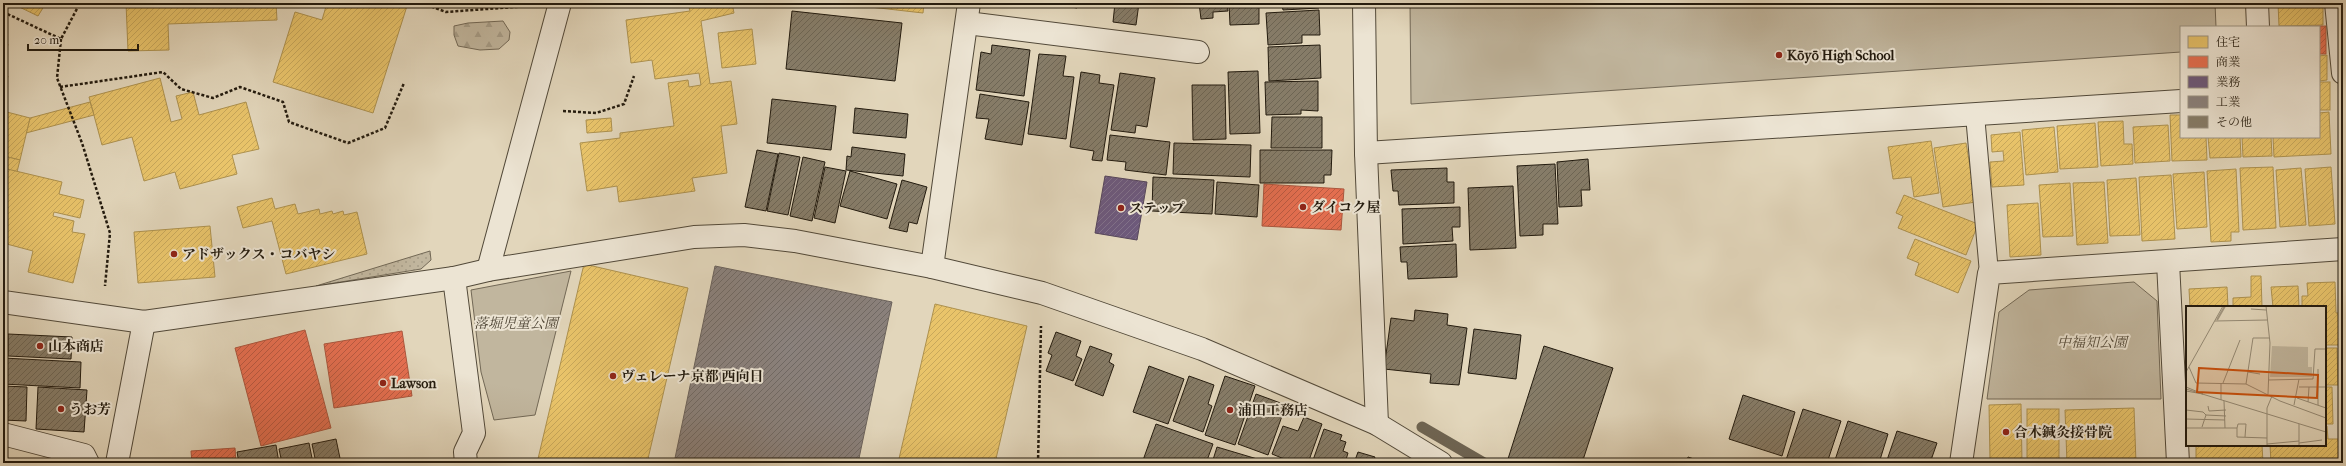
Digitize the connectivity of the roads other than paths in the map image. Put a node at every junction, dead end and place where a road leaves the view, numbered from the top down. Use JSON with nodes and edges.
{"nodes":[{"id":1,"x":560,"y":3,"type":"edge"},
{"id":2,"x":1364,"y":3,"type":"edge"},
{"id":3,"x":2257,"y":3,"type":"edge"},
{"id":4,"x":2336,"y":3,"type":"edge"},
{"id":5,"x":968,"y":13,"type":"edge"},
{"id":6,"x":2258,"y":26,"type":"edge"},
{"id":7,"x":1198,"y":52,"type":"dead end"},
{"id":8,"x":2343,"y":73,"type":"edge"},
{"id":9,"x":2180,"y":101,"type":"edge"},
{"id":10,"x":1974,"y":115,"type":"junction"},
{"id":11,"x":1366,"y":153,"type":"junction"},
{"id":12,"x":2343,"y":249,"type":"edge"},
{"id":13,"x":2168,"y":262,"type":"junction"},
{"id":14,"x":932,"y":267,"type":"junction"},
{"id":15,"x":488,"y":270,"type":"junction"},
{"id":16,"x":1989,"y":273,"type":"junction"},
{"id":17,"x":454,"y":278,"type":"junction"},
{"id":18,"x":3,"y":302,"type":"edge"},
{"id":19,"x":144,"y":322,"type":"junction"},
{"id":20,"x":1377,"y":424,"type":"junction"},
{"id":21,"x":3,"y":434,"type":"edge"},
{"id":22,"x":88,"y":463,"type":"edge"},
{"id":23,"x":117,"y":463,"type":"edge"},
{"id":24,"x":466,"y":463,"type":"edge"},
{"id":25,"x":1441,"y":463,"type":"edge"},
{"id":26,"x":1961,"y":463,"type":"edge"},
{"id":27,"x":2178,"y":463,"type":"edge"}],
"edges":[{"from":1,"to":15,"type":"street"},
{"from":2,"to":11,"type":"street"},
{"from":3,"to":6,"type":"street"},
{"from":4,"to":8,"type":"street"},
{"from":5,"to":7,"type":"street"},
{"from":5,"to":14,"type":"street"},
{"from":9,"to":10,"type":"street"},
{"from":10,"to":11,"type":"street"},
{"from":10,"to":16,"type":"lane"},
{"from":11,"to":20,"type":"street"},
{"from":12,"to":13,"type":"street"},
{"from":13,"to":16,"type":"street"},
{"from":13,"to":27,"type":"street"},
{"from":14,"to":15,"type":"street"},
{"from":14,"to":20,"type":"street"},
{"from":15,"to":17,"type":"street"},
{"from":16,"to":26,"type":"street"},
{"from":17,"to":19,"type":"street"},
{"from":17,"to":24,"type":"street"},
{"from":18,"to":19,"type":"street"},
{"from":19,"to":23,"type":"street"},
{"from":20,"to":25,"type":"street"},
{"from":21,"to":22,"type":"street"}]}
